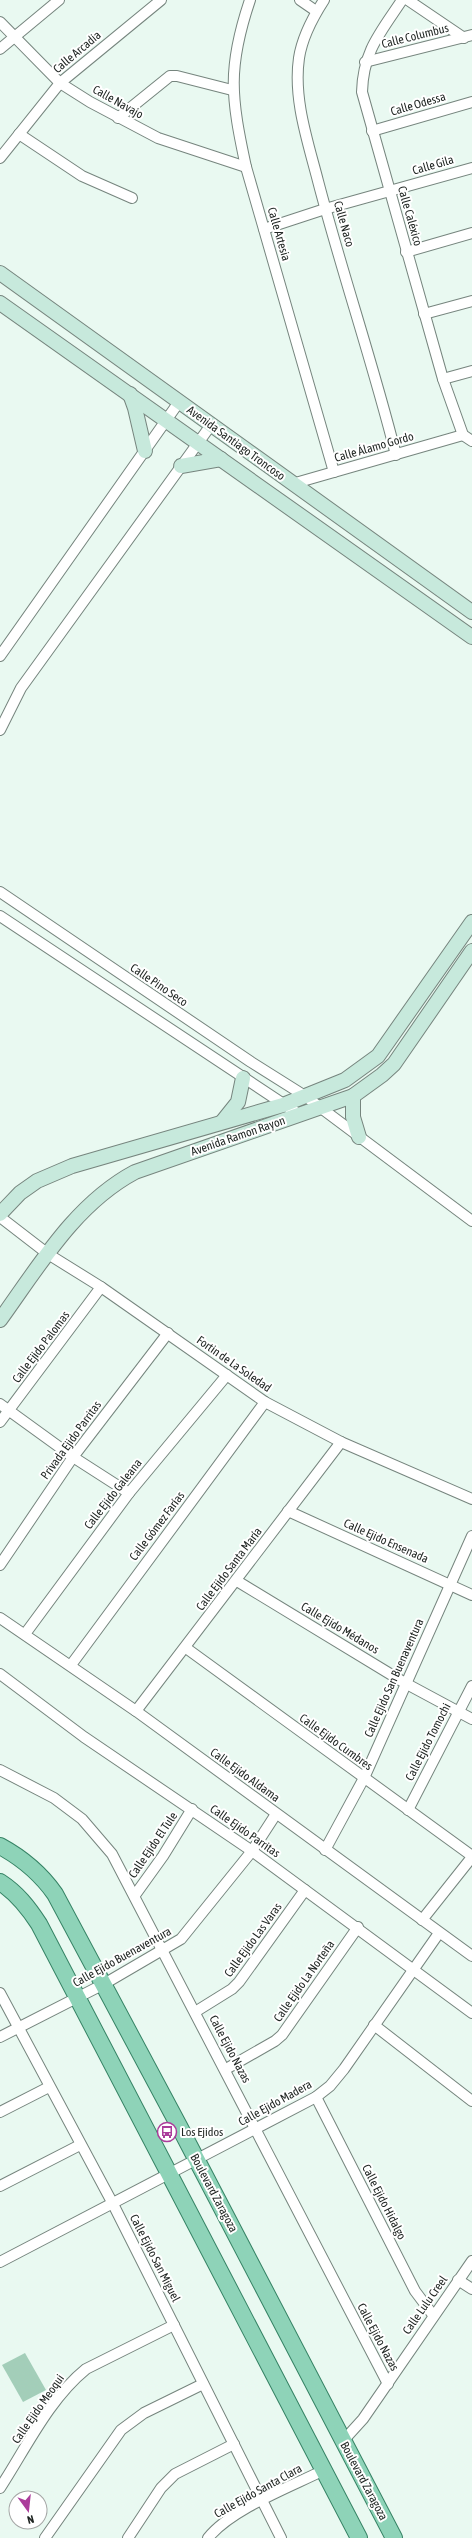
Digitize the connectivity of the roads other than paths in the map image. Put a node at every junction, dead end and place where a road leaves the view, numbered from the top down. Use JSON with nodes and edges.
{"nodes":[{"id":1,"x":59,"y":0,"type":"edge"},
{"id":2,"x":161,"y":0,"type":"edge"},
{"id":3,"x":250,"y":0,"type":"edge"},
{"id":4,"x":300,"y":0,"type":"edge"},
{"id":5,"x":324,"y":0,"type":"edge"},
{"id":6,"x":402,"y":0,"type":"edge"},
{"id":7,"x":408,"y":0,"type":"edge"},
{"id":8,"x":316,"y":11,"type":"junction"},
{"id":9,"x":0,"y":22,"type":"edge"},
{"id":10,"x":15,"y":36,"type":"junction"},
{"id":11,"x":468,"y":36,"type":"edge"},
{"id":12,"x":0,"y":49,"type":"edge"},
{"id":13,"x":365,"y":62,"type":"junction"},
{"id":14,"x":60,"y":83,"type":"junction"},
{"id":15,"x":232,"y":90,"type":"junction"},
{"id":16,"x":472,"y":102,"type":"edge"},
{"id":17,"x":118,"y":118,"type":"junction"},
{"id":18,"x":372,"y":131,"type":"junction"},
{"id":19,"x":19,"y":134,"type":"junction"},
{"id":20,"x":0,"y":158,"type":"edge"},
{"id":21,"x":246,"y":167,"type":"junction"},
{"id":22,"x":472,"y":168,"type":"edge"},
{"id":23,"x":389,"y":192,"type":"junction"},
{"id":24,"x":132,"y":198,"type":"dead end"},
{"id":25,"x":326,"y":209,"type":"junction"},
{"id":26,"x":264,"y":229,"type":"junction"},
{"id":27,"x":472,"y":233,"type":"edge"},
{"id":28,"x":406,"y":252,"type":"junction"},
{"id":29,"x":0,"y":273,"type":"edge"},
{"id":30,"x":472,"y":300,"type":"edge"},
{"id":31,"x":0,"y":303,"type":"edge"},
{"id":32,"x":424,"y":314,"type":"junction"},
{"id":33,"x":472,"y":371,"type":"edge"},
{"id":34,"x":443,"y":379,"type":"junction"},
{"id":35,"x":130,"y":394,"type":"junction"},
{"id":36,"x":179,"y":402,"type":"junction"},
{"id":37,"x":166,"y":420,"type":"junction"},
{"id":38,"x":211,"y":425,"type":"junction"},
{"id":39,"x":463,"y":435,"type":"junction"},
{"id":40,"x":472,"y":441,"type":"edge"},
{"id":41,"x":198,"y":442,"type":"junction"},
{"id":42,"x":144,"y":451,"type":"junction"},
{"id":43,"x":396,"y":455,"type":"junction"},
{"id":44,"x":221,"y":459,"type":"junction"},
{"id":45,"x":181,"y":466,"type":"junction"},
{"id":46,"x":334,"y":472,"type":"junction"},
{"id":47,"x":292,"y":484,"type":"junction"},
{"id":48,"x":472,"y":612,"type":"edge"},
{"id":49,"x":472,"y":637,"type":"edge"},
{"id":50,"x":0,"y":656,"type":"edge"},
{"id":51,"x":0,"y":730,"type":"edge"},
{"id":52,"x":0,"y":892,"type":"edge"},
{"id":53,"x":0,"y":916,"type":"edge"},
{"id":54,"x":472,"y":922,"type":"edge"},
{"id":55,"x":472,"y":951,"type":"edge"},
{"id":56,"x":243,"y":1078,"type":"junction"},
{"id":57,"x":305,"y":1096,"type":"junction"},
{"id":58,"x":353,"y":1096,"type":"junction"},
{"id":59,"x":283,"y":1105,"type":"junction"},
{"id":60,"x":320,"y":1107,"type":"junction"},
{"id":61,"x":300,"y":1115,"type":"junction"},
{"id":62,"x":222,"y":1122,"type":"junction"},
{"id":63,"x":359,"y":1137,"type":"junction"},
{"id":64,"x":0,"y":1214,"type":"edge"},
{"id":65,"x":0,"y":1218,"type":"edge"},
{"id":66,"x":472,"y":1221,"type":"edge"},
{"id":67,"x":48,"y":1254,"type":"junction"},
{"id":68,"x":101,"y":1287,"type":"junction"},
{"id":69,"x":0,"y":1320,"type":"edge"},
{"id":70,"x":168,"y":1333,"type":"junction"},
{"id":71,"x":227,"y":1375,"type":"junction"},
{"id":72,"x":265,"y":1402,"type":"junction"},
{"id":73,"x":0,"y":1404,"type":"edge"},
{"id":74,"x":9,"y":1411,"type":"junction"},
{"id":75,"x":0,"y":1422,"type":"edge"},
{"id":76,"x":341,"y":1442,"type":"junction"},
{"id":77,"x":73,"y":1457,"type":"junction"},
{"id":78,"x":128,"y":1493,"type":"junction"},
{"id":79,"x":472,"y":1499,"type":"edge"},
{"id":80,"x":288,"y":1511,"type":"junction"},
{"id":81,"x":472,"y":1536,"type":"edge"},
{"id":82,"x":0,"y":1565,"type":"edge"},
{"id":83,"x":237,"y":1581,"type":"junction"},
{"id":84,"x":450,"y":1584,"type":"junction"},
{"id":85,"x":472,"y":1595,"type":"edge"},
{"id":86,"x":1,"y":1620,"type":"edge"},
{"id":87,"x":25,"y":1634,"type":"junction"},
{"id":88,"x":186,"y":1648,"type":"junction"},
{"id":89,"x":70,"y":1665,"type":"junction"},
{"id":90,"x":0,"y":1674,"type":"edge"},
{"id":91,"x":405,"y":1683,"type":"junction"},
{"id":92,"x":472,"y":1686,"type":"edge"},
{"id":93,"x":136,"y":1711,"type":"junction"},
{"id":94,"x":459,"y":1711,"type":"junction"},
{"id":95,"x":472,"y":1719,"type":"edge"},
{"id":96,"x":0,"y":1770,"type":"edge"},
{"id":97,"x":364,"y":1778,"type":"junction"},
{"id":98,"x":192,"y":1809,"type":"junction"},
{"id":99,"x":408,"y":1810,"type":"junction"},
{"id":100,"x":276,"y":1814,"type":"junction"},
{"id":101,"x":0,"y":1846,"type":"edge"},
{"id":102,"x":325,"y":1850,"type":"junction"},
{"id":103,"x":252,"y":1851,"type":"junction"},
{"id":104,"x":472,"y":1856,"type":"edge"},
{"id":105,"x":0,"y":1882,"type":"edge"},
{"id":106,"x":305,"y":1890,"type":"junction"},
{"id":107,"x":135,"y":1895,"type":"junction"},
{"id":108,"x":422,"y":1920,"type":"junction"},
{"id":109,"x":358,"y":1927,"type":"junction"},
{"id":110,"x":439,"y":1933,"type":"junction"},
{"id":111,"x":163,"y":1951,"type":"junction"},
{"id":112,"x":472,"y":1956,"type":"edge"},
{"id":113,"x":414,"y":1967,"type":"junction"},
{"id":114,"x":104,"y":1984,"type":"junction"},
{"id":115,"x":0,"y":1993,"type":"edge"},
{"id":116,"x":77,"y":1998,"type":"junction"},
{"id":117,"x":195,"y":2012,"type":"junction"},
{"id":118,"x":472,"y":2012,"type":"edge"},
{"id":119,"x":374,"y":2025,"type":"junction"},
{"id":120,"x":19,"y":2028,"type":"junction"},
{"id":121,"x":0,"y":2037,"type":"edge"},
{"id":122,"x":226,"y":2069,"type":"junction"},
{"id":123,"x":49,"y":2087,"type":"junction"},
{"id":124,"x":316,"y":2097,"type":"junction"},
{"id":125,"x":472,"y":2101,"type":"edge"},
{"id":126,"x":0,"y":2112,"type":"edge"},
{"id":127,"x":257,"y":2129,"type":"junction"},
{"id":128,"x":80,"y":2145,"type":"junction"},
{"id":129,"x":196,"y":2160,"type":"junction"},
{"id":130,"x":170,"y":2174,"type":"junction"},
{"id":131,"x":0,"y":2186,"type":"edge"},
{"id":132,"x":113,"y":2204,"type":"junction"},
{"id":133,"x":472,"y":2261,"type":"edge"},
{"id":134,"x":0,"y":2262,"type":"edge"},
{"id":135,"x":458,"y":2280,"type":"junction"},
{"id":136,"x":472,"y":2289,"type":"edge"},
{"id":137,"x":433,"y":2315,"type":"junction"},
{"id":138,"x":174,"y":2326,"type":"junction"},
{"id":139,"x":202,"y":2384,"type":"junction"},
{"id":140,"x":388,"y":2384,"type":"junction"},
{"id":141,"x":343,"y":2441,"type":"junction"},
{"id":142,"x":234,"y":2444,"type":"junction"},
{"id":143,"x":324,"y":2470,"type":"junction"},
{"id":144,"x":0,"y":2488,"type":"edge"},
{"id":145,"x":263,"y":2500,"type":"junction"},
{"id":146,"x":44,"y":2538,"type":"edge"},
{"id":147,"x":128,"y":2538,"type":"edge"},
{"id":148,"x":208,"y":2538,"type":"edge"},
{"id":149,"x":281,"y":2538,"type":"edge"},
{"id":150,"x":359,"y":2538,"type":"edge"},
{"id":151,"x":394,"y":2538,"type":"edge"}],
"edges":[{"from":1,"to":10,"type":"street"},
{"from":2,"to":14,"type":"street","name":"Calle Arcadia"},
{"from":3,"to":15,"type":"street","name":"Calle Artesia"},
{"from":4,"to":8,"type":"street"},
{"from":5,"to":8,"type":"street","name":"Calle Naco"},
{"from":6,"to":13,"type":"street","name":"Calle Caléxico"},
{"from":7,"to":11,"type":"street"},
{"from":8,"to":25,"type":"street","name":"Calle Naco"},
{"from":9,"to":10,"type":"street","name":"Calle Navajo"},
{"from":10,"to":12,"type":"street"},
{"from":10,"to":14,"type":"street","name":"Calle Navajo"},
{"from":11,"to":13,"type":"street","name":"Calle Columbus"},
{"from":13,"to":18,"type":"street","name":"Calle Caléxico"},
{"from":14,"to":17,"type":"street","name":"Calle Navajo"},
{"from":14,"to":19,"type":"street","name":"Calle Arcadia"},
{"from":15,"to":17,"type":"street"},
{"from":15,"to":21,"type":"street","name":"Calle Artesia"},
{"from":16,"to":18,"type":"street","name":"Calle Odessa"},
{"from":17,"to":21,"type":"street","name":"Calle Navajo"},
{"from":18,"to":23,"type":"street","name":"Calle Caléxico"},
{"from":19,"to":20,"type":"street","name":"Calle Arcadia"},
{"from":19,"to":24,"type":"street"},
{"from":21,"to":26,"type":"street","name":"Calle Artesia"},
{"from":22,"to":23,"type":"street","name":"Calle Gila"},
{"from":23,"to":25,"type":"street","name":"Calle Gila"},
{"from":23,"to":28,"type":"street","name":"Calle Caléxico"},
{"from":25,"to":26,"type":"street","name":"Calle Gila"},
{"from":25,"to":43,"type":"street","name":"Calle Naco"},
{"from":26,"to":46,"type":"street","name":"Calle Artesia"},
{"from":27,"to":28,"type":"street"},
{"from":28,"to":32,"type":"street","name":"Calle Caléxico"},
{"from":29,"to":36,"type":"main road","name":"Avenida Santiago Troncoso"},
{"from":30,"to":32,"type":"street"},
{"from":31,"to":35,"type":"main road","name":"Avenida Santiago Troncoso"},
{"from":32,"to":34,"type":"street","name":"Calle Caléxico"},
{"from":33,"to":34,"type":"street"},
{"from":34,"to":39,"type":"street","name":"Calle Caléxico"},
{"from":35,"to":37,"type":"main road","name":"Avenida Santiago Troncoso"},
{"from":35,"to":42,"type":"main road"},
{"from":36,"to":37,"type":"street"},
{"from":36,"to":38,"type":"main road","name":"Avenida Santiago Troncoso"},
{"from":37,"to":41,"type":"main road","name":"Avenida Santiago Troncoso"},
{"from":37,"to":42,"type":"street"},
{"from":38,"to":41,"type":"street"},
{"from":38,"to":47,"type":"main road","name":"Avenida Santiago Troncoso"},
{"from":39,"to":40,"type":"street"},
{"from":39,"to":43,"type":"street","name":"Calle Álamo Gordo"},
{"from":41,"to":44,"type":"main road","name":"Avenida Santiago Troncoso"},
{"from":41,"to":45,"type":"street"},
{"from":42,"to":50,"type":"street"},
{"from":43,"to":46,"type":"street","name":"Calle Álamo Gordo"},
{"from":44,"to":45,"type":"main road"},
{"from":44,"to":49,"type":"main road","name":"Avenida Santiago Troncoso"},
{"from":45,"to":51,"type":"street"},
{"from":46,"to":47,"type":"street","name":"Calle Álamo Gordo"},
{"from":47,"to":48,"type":"main road","name":"Avenida Santiago Troncoso"},
{"from":52,"to":57,"type":"street","name":"Calle Pino Seco"},
{"from":53,"to":56,"type":"street"},
{"from":54,"to":57,"type":"main road","name":"Avenida Ramon Rayon"},
{"from":55,"to":58,"type":"main road","name":"Avenida Ramon Rayon"},
{"from":56,"to":59,"type":"street"},
{"from":56,"to":62,"type":"main road"},
{"from":57,"to":59,"type":"main road","name":"Avenida Ramon Rayon"},
{"from":57,"to":60,"type":"street","name":"Calle Pino Seco"},
{"from":58,"to":60,"type":"main road","name":"Avenida Ramon Rayon"},
{"from":58,"to":63,"type":"main road"},
{"from":59,"to":61,"type":"street"},
{"from":59,"to":62,"type":"main road","name":"Avenida Ramon Rayon"},
{"from":60,"to":61,"type":"main road","name":"Avenida Ramon Rayon"},
{"from":60,"to":63,"type":"street","name":"Calle Pino Seco"},
{"from":61,"to":67,"type":"main road","name":"Avenida Ramon Rayon"},
{"from":62,"to":64,"type":"main road","name":"Avenida Ramon Rayon"},
{"from":63,"to":66,"type":"street","name":"Calle Pino Seco"},
{"from":65,"to":67,"type":"street","name":"Fortin de La Soledad"},
{"from":67,"to":68,"type":"street","name":"Fortin de La Soledad"},
{"from":67,"to":69,"type":"main road","name":"Avenida Ramon Rayon"},
{"from":68,"to":70,"type":"street","name":"Fortin de La Soledad"},
{"from":68,"to":74,"type":"street","name":"Calle Ejido Palomas"},
{"from":70,"to":71,"type":"street","name":"Fortin de La Soledad"},
{"from":70,"to":77,"type":"street","name":"Privada Ejido Parritas"},
{"from":71,"to":72,"type":"street","name":"Fortin de La Soledad"},
{"from":71,"to":78,"type":"street","name":"Calle Ejido Galeana"},
{"from":72,"to":76,"type":"street","name":"Fortin de La Soledad"},
{"from":72,"to":89,"type":"street","name":"Calle Gómez Farías"},
{"from":73,"to":74,"type":"street"},
{"from":74,"to":75,"type":"street","name":"Calle Ejido Palomas"},
{"from":74,"to":77,"type":"street"},
{"from":76,"to":79,"type":"street","name":"Fortin de La Soledad"},
{"from":76,"to":80,"type":"street","name":"Calle Ejido Santa María"},
{"from":77,"to":78,"type":"street"},
{"from":77,"to":82,"type":"street","name":"Privada Ejido Parritas"},
{"from":78,"to":87,"type":"street","name":"Calle Ejido Galeana"},
{"from":80,"to":83,"type":"street","name":"Calle Ejido Santa María"},
{"from":80,"to":84,"type":"street","name":"Calle Ejido Ensenada"},
{"from":81,"to":84,"type":"street","name":"Calle Ejido San Buenaventura"},
{"from":83,"to":88,"type":"street","name":"Calle Ejido Santa María"},
{"from":83,"to":91,"type":"street","name":"Calle Ejido Médanos"},
{"from":84,"to":85,"type":"street","name":"Calle Ejido Ensenada"},
{"from":84,"to":91,"type":"street","name":"Calle Ejido San Buenaventura"},
{"from":86,"to":87,"type":"street","name":"Calle Ejido Aldama"},
{"from":87,"to":89,"type":"street","name":"Calle Ejido Aldama"},
{"from":88,"to":93,"type":"street","name":"Calle Ejido Santa María"},
{"from":88,"to":97,"type":"street","name":"Calle Ejido Cumbres"},
{"from":89,"to":93,"type":"street","name":"Calle Ejido Aldama"},
{"from":90,"to":98,"type":"street","name":"Calle Ejido Parritas"},
{"from":91,"to":94,"type":"street","name":"Calle Ejido Médanos"},
{"from":91,"to":97,"type":"street","name":"Calle Ejido San Buenaventura"},
{"from":92,"to":94,"type":"street","name":"Calle Ejido Tomochi"},
{"from":93,"to":100,"type":"street","name":"Calle Ejido Aldama"},
{"from":94,"to":95,"type":"street","name":"Calle Ejido Médanos"},
{"from":94,"to":99,"type":"street","name":"Calle Ejido Tomochi"},
{"from":96,"to":107,"type":"street","name":"Calle Ejido Nazas"},
{"from":97,"to":99,"type":"street","name":"Calle Ejido Cumbres"},
{"from":97,"to":102,"type":"street","name":"Calle Ejido San Buenaventura"},
{"from":98,"to":103,"type":"street","name":"Calle Ejido Parritas"},
{"from":98,"to":107,"type":"street","name":"Calle Ejido El Tule"},
{"from":99,"to":104,"type":"street","name":"Calle Ejido Cumbres"},
{"from":100,"to":102,"type":"street","name":"Calle Ejido Aldama"},
{"from":100,"to":103,"type":"street","name":"Calle Ejido Buenaventura"},
{"from":101,"to":114,"type":"main road","name":"Boulevard Zaragoza"},
{"from":102,"to":108,"type":"street","name":"Calle Ejido Aldama"},
{"from":103,"to":106,"type":"street","name":"Calle Ejido Parritas"},
{"from":103,"to":111,"type":"street","name":"Calle Ejido Buenaventura"},
{"from":104,"to":108,"type":"street"},
{"from":105,"to":116,"type":"main road"},
{"from":106,"to":109,"type":"street","name":"Calle Ejido Parritas"},
{"from":106,"to":117,"type":"street","name":"Calle Ejido Las Varas"},
{"from":107,"to":111,"type":"street","name":"Calle Ejido Nazas"},
{"from":108,"to":110,"type":"street","name":"Calle Ejido Aldama"},
{"from":109,"to":113,"type":"street","name":"Calle Ejido Parritas"},
{"from":109,"to":122,"type":"street","name":"Calle Ejido La Norteña"},
{"from":110,"to":112,"type":"street","name":"Calle Ejido Aldama"},
{"from":110,"to":113,"type":"street","name":"Calle Ejido Madera"},
{"from":111,"to":114,"type":"street","name":"Calle Ejido Buenaventura"},
{"from":111,"to":117,"type":"street","name":"Calle Ejido Nazas"},
{"from":113,"to":118,"type":"street","name":"Calle Ejido Parritas"},
{"from":113,"to":119,"type":"street","name":"Calle Ejido Madera"},
{"from":114,"to":116,"type":"street","name":"Calle Ejido Buenaventura"},
{"from":114,"to":129,"type":"main road","name":"Boulevard Zaragoza"},
{"from":115,"to":120,"type":"street","name":"Calle Ejido San Miguel"},
{"from":116,"to":120,"type":"street","name":"Calle Ejido Buenaventura"},
{"from":116,"to":130,"type":"main road"},
{"from":117,"to":122,"type":"street","name":"Calle Ejido Nazas"},
{"from":119,"to":124,"type":"street","name":"Calle Ejido Madera"},
{"from":119,"to":125,"type":"street"},
{"from":120,"to":121,"type":"street","name":"Calle Ejido Buenaventura"},
{"from":120,"to":123,"type":"street","name":"Calle Ejido San Miguel"},
{"from":122,"to":127,"type":"street","name":"Calle Ejido Nazas"},
{"from":123,"to":126,"type":"street"},
{"from":123,"to":128,"type":"street","name":"Calle Ejido San Miguel"},
{"from":124,"to":127,"type":"street","name":"Calle Ejido Madera"},
{"from":124,"to":137,"type":"street","name":"Calle Ejido Hidalgo"},
{"from":127,"to":129,"type":"street","name":"Calle Ejido Madera"},
{"from":127,"to":140,"type":"street","name":"Calle Ejido Nazas"},
{"from":128,"to":131,"type":"street"},
{"from":128,"to":132,"type":"street","name":"Calle Ejido San Miguel"},
{"from":129,"to":130,"type":"street","name":"Calle Ejido Madera"},
{"from":129,"to":141,"type":"main road","name":"Boulevard Zaragoza"},
{"from":130,"to":132,"type":"street","name":"Calle Ejido Madera"},
{"from":130,"to":143,"type":"main road"},
{"from":132,"to":134,"type":"street","name":"Calle Ejido Madera"},
{"from":132,"to":138,"type":"street","name":"Calle Ejido San Miguel"},
{"from":133,"to":135,"type":"street","name":"Calle Lulu Creel"},
{"from":135,"to":136,"type":"street"},
{"from":135,"to":137,"type":"street","name":"Calle Lulu Creel"},
{"from":137,"to":140,"type":"street","name":"Calle Lulu Creel"},
{"from":138,"to":139,"type":"street","name":"Calle Ejido San Miguel"},
{"from":138,"to":144,"type":"street","name":"Calle Ejido Meoqui"},
{"from":139,"to":142,"type":"street","name":"Calle Ejido San Miguel"},
{"from":139,"to":146,"type":"street"},
{"from":140,"to":141,"type":"street","name":"Calle Lulu Creel"},
{"from":141,"to":151,"type":"main road","name":"Boulevard Zaragoza"},
{"from":142,"to":145,"type":"street","name":"Calle Ejido San Miguel"},
{"from":142,"to":147,"type":"street"},
{"from":143,"to":145,"type":"street","name":"Calle Ejido Santa Clara"},
{"from":143,"to":150,"type":"main road"},
{"from":145,"to":148,"type":"street","name":"Calle Ejido Santa Clara"},
{"from":145,"to":149,"type":"street","name":"Calle Ejido San Miguel"}]}
